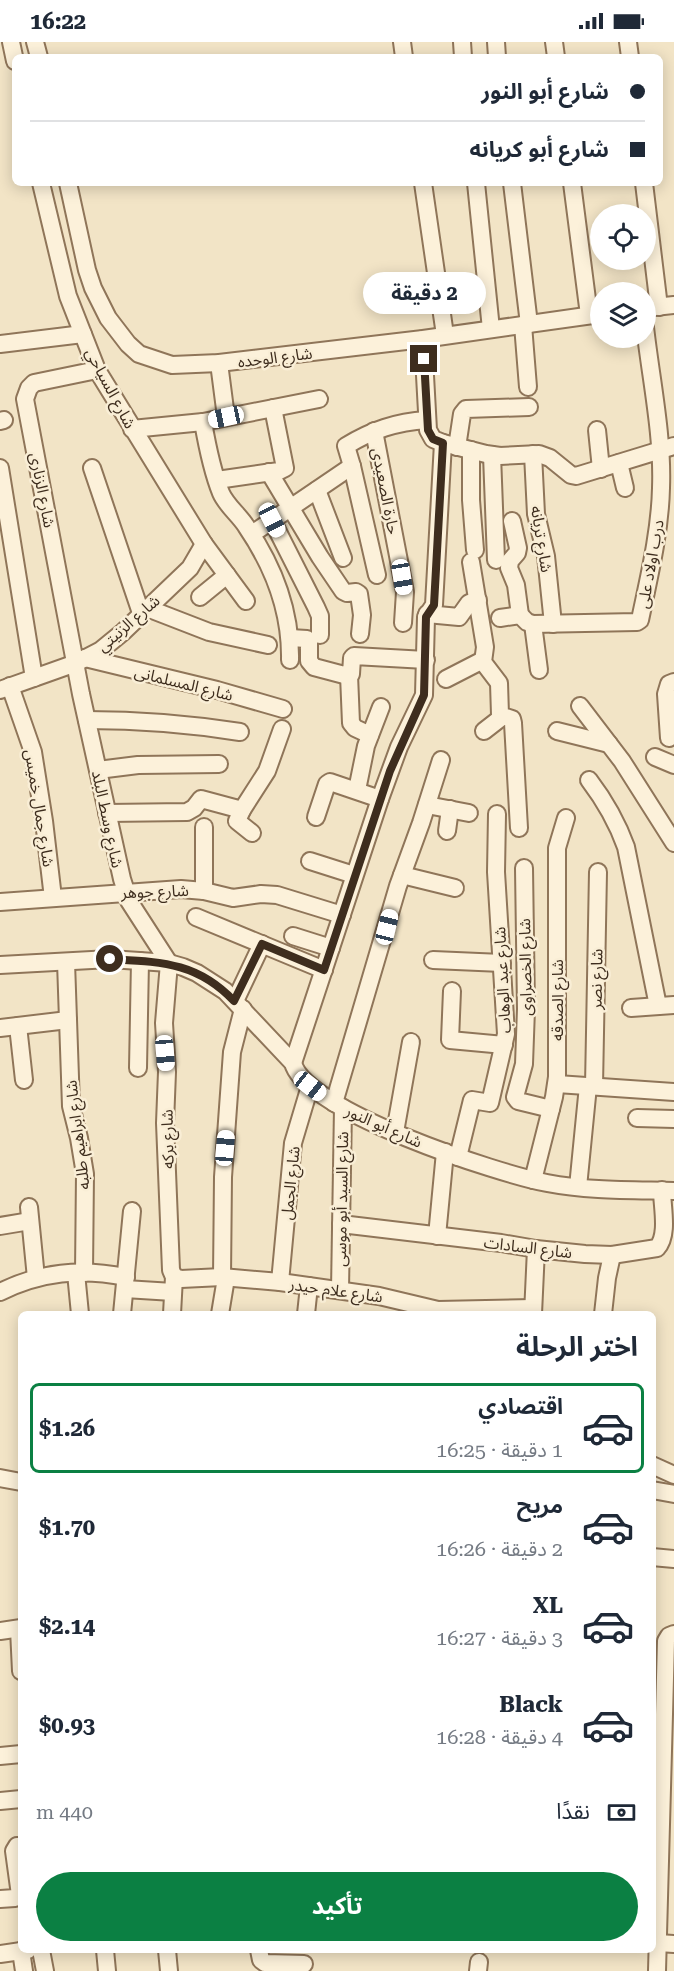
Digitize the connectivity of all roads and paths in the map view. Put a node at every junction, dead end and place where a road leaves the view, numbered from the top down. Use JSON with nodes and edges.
{"nodes":[{"id":1,"x":42,"y":186,"type":"edge"},
{"id":2,"x":69,"y":186,"type":"edge"},
{"id":3,"x":423,"y":186,"type":"edge"},
{"id":4,"x":476,"y":186,"type":"edge"},
{"id":5,"x":512,"y":186,"type":"edge"},
{"id":6,"x":573,"y":186,"type":"edge"},
{"id":7,"x":644,"y":186,"type":"edge"},
{"id":8,"x":590,"y":286,"type":"edge"},
{"id":9,"x":659,"y":306,"type":"edge"},
{"id":10,"x":590,"y":315,"type":"edge"},
{"id":11,"x":526,"y":324,"type":"junction"},
{"id":12,"x":491,"y":329,"type":"junction"},
{"id":13,"x":83,"y":334,"type":"junction"},
{"id":14,"x":446,"y":335,"type":"junction"},
{"id":15,"x":423,"y":339,"type":"junction"},
{"id":16,"x":0,"y":344,"type":"edge"},
{"id":17,"x":649,"y":348,"type":"edge"},
{"id":18,"x":219,"y":363,"type":"junction"},
{"id":19,"x":97,"y":370,"type":"junction"},
{"id":20,"x":528,"y":387,"type":"dead end"},
{"id":21,"x":319,"y":399,"type":"dead end"},
{"id":22,"x":529,"y":407,"type":"dead end"},
{"id":23,"x":273,"y":408,"type":"junction"},
{"id":24,"x":226,"y":417,"type":"junction"},
{"id":25,"x":427,"y":420,"type":"junction"},
{"id":26,"x":202,"y":422,"type":"junction"},
{"id":27,"x":132,"y":429,"type":"junction"},
{"id":28,"x":597,"y":430,"type":"dead end"},
{"id":29,"x":374,"y":431,"type":"junction"},
{"id":30,"x":457,"y":447,"type":"junction"},
{"id":31,"x":667,"y":448,"type":"edge"},
{"id":32,"x":533,"y":454,"type":"junction"},
{"id":33,"x":492,"y":455,"type":"junction"},
{"id":34,"x":619,"y":463,"type":"junction"},
{"id":35,"x":352,"y":466,"type":"junction"},
{"id":36,"x":0,"y":468,"type":"edge"},
{"id":37,"x":92,"y":468,"type":"dead end"},
{"id":38,"x":601,"y":469,"type":"junction"},
{"id":39,"x":269,"y":472,"type":"junction"},
{"id":40,"x":217,"y":480,"type":"junction"},
{"id":41,"x":625,"y":488,"type":"dead end"},
{"id":42,"x":317,"y":490,"type":"junction"},
{"id":43,"x":291,"y":507,"type":"junction"},
{"id":44,"x":272,"y":520,"type":"junction"},
{"id":45,"x":512,"y":521,"type":"dead end"},
{"id":46,"x":252,"y":534,"type":"junction"},
{"id":47,"x":204,"y":544,"type":"junction"},
{"id":48,"x":343,"y":558,"type":"dead end"},
{"id":49,"x":496,"y":560,"type":"dead end"},
{"id":50,"x":227,"y":575,"type":"junction"},
{"id":51,"x":377,"y":575,"type":"dead end"},
{"id":52,"x":200,"y":597,"type":"dead end"},
{"id":53,"x":478,"y":600,"type":"junction"},
{"id":54,"x":246,"y":601,"type":"dead end"},
{"id":55,"x":144,"y":611,"type":"junction"},
{"id":56,"x":427,"y":614,"type":"junction"},
{"id":57,"x":500,"y":618,"type":"dead end"},
{"id":58,"x":526,"y":620,"type":"junction"},
{"id":59,"x":403,"y":623,"type":"dead end"},
{"id":60,"x":553,"y":624,"type":"junction"},
{"id":61,"x":360,"y":634,"type":"dead end"},
{"id":62,"x":320,"y":635,"type":"dead end"},
{"id":63,"x":290,"y":638,"type":"junction"},
{"id":64,"x":268,"y":645,"type":"dead end"},
{"id":65,"x":290,"y":660,"type":"dead end"},
{"id":66,"x":426,"y":660,"type":"junction"},
{"id":67,"x":483,"y":660,"type":"junction"},
{"id":68,"x":80,"y":661,"type":"junction"},
{"id":69,"x":538,"y":670,"type":"dead end"},
{"id":70,"x":349,"y":675,"type":"junction"},
{"id":71,"x":34,"y":678,"type":"junction"},
{"id":72,"x":446,"y":679,"type":"dead end"},
{"id":73,"x":674,"y":682,"type":"edge"},
{"id":74,"x":5,"y":688,"type":"edge"},
{"id":75,"x":580,"y":706,"type":"dead end"},
{"id":76,"x":381,"y":707,"type":"dead end"},
{"id":77,"x":283,"y":709,"type":"dead end"},
{"id":78,"x":502,"y":717,"type":"junction"},
{"id":79,"x":87,"y":720,"type":"junction"},
{"id":80,"x":282,"y":729,"type":"dead end"},
{"id":81,"x":484,"y":731,"type":"dead end"},
{"id":82,"x":557,"y":731,"type":"dead end"},
{"id":83,"x":240,"y":732,"type":"dead end"},
{"id":84,"x":370,"y":735,"type":"junction"},
{"id":85,"x":669,"y":738,"type":"dead end"},
{"id":86,"x":609,"y":744,"type":"junction"},
{"id":87,"x":655,"y":757,"type":"dead end"},
{"id":88,"x":441,"y":760,"type":"dead end"},
{"id":89,"x":219,"y":764,"type":"dead end"},
{"id":90,"x":674,"y":765,"type":"edge"},
{"id":91,"x":98,"y":770,"type":"junction"},
{"id":92,"x":589,"y":780,"type":"dead end"},
{"id":93,"x":357,"y":790,"type":"junction"},
{"id":94,"x":380,"y":799,"type":"junction"},
{"id":95,"x":427,"y":805,"type":"junction"},
{"id":96,"x":450,"y":809,"type":"junction"},
{"id":97,"x":242,"y":810,"type":"junction"},
{"id":98,"x":107,"y":813,"type":"junction"},
{"id":99,"x":469,"y":813,"type":"dead end"},
{"id":100,"x":497,"y":814,"type":"dead end"},
{"id":101,"x":316,"y":817,"type":"dead end"},
{"id":102,"x":566,"y":818,"type":"dead end"},
{"id":103,"x":204,"y":827,"type":"dead end"},
{"id":104,"x":519,"y":828,"type":"dead end"},
{"id":105,"x":447,"y":831,"type":"dead end"},
{"id":106,"x":252,"y":833,"type":"dead end"},
{"id":107,"x":674,"y":843,"type":"edge"},
{"id":108,"x":310,"y":861,"type":"dead end"},
{"id":109,"x":524,"y":868,"type":"dead end"},
{"id":110,"x":598,"y":872,"type":"dead end"},
{"id":111,"x":354,"y":875,"type":"junction"},
{"id":112,"x":402,"y":876,"type":"junction"},
{"id":113,"x":455,"y":888,"type":"dead end"},
{"id":114,"x":204,"y":891,"type":"junction"},
{"id":115,"x":125,"y":892,"type":"junction"},
{"id":116,"x":52,"y":898,"type":"junction"},
{"id":117,"x":0,"y":902,"type":"edge"},
{"id":118,"x":342,"y":915,"type":"junction"},
{"id":119,"x":196,"y":917,"type":"dead end"},
{"id":120,"x":293,"y":936,"type":"dead end"},
{"id":121,"x":262,"y":944,"type":"junction"},
{"id":122,"x":331,"y":948,"type":"junction"},
{"id":123,"x":433,"y":960,"type":"dead end"},
{"id":124,"x":140,"y":961,"type":"junction"},
{"id":125,"x":66,"y":962,"type":"junction"},
{"id":126,"x":169,"y":963,"type":"junction"},
{"id":127,"x":501,"y":963,"type":"junction"},
{"id":128,"x":0,"y":965,"type":"edge"},
{"id":129,"x":324,"y":970,"type":"junction"},
{"id":130,"x":452,"y":991,"type":"dead end"},
{"id":131,"x":239,"y":1005,"type":"junction"},
{"id":132,"x":666,"y":1006,"type":"edge"},
{"id":133,"x":631,"y":1008,"type":"dead end"},
{"id":134,"x":68,"y":1020,"type":"junction"},
{"id":135,"x":18,"y":1026,"type":"junction"},
{"id":136,"x":0,"y":1028,"type":"edge"},
{"id":137,"x":411,"y":1041,"type":"dead end"},
{"id":138,"x":504,"y":1045,"type":"junction"},
{"id":139,"x":293,"y":1063,"type":"junction"},
{"id":140,"x":138,"y":1068,"type":"dead end"},
{"id":141,"x":24,"y":1080,"type":"dead end"},
{"id":142,"x":557,"y":1084,"type":"junction"},
{"id":143,"x":310,"y":1086,"type":"junction"},
{"id":144,"x":591,"y":1086,"type":"junction"},
{"id":145,"x":674,"y":1092,"type":"edge"},
{"id":146,"x":339,"y":1106,"type":"junction"},
{"id":147,"x":551,"y":1109,"type":"junction"},
{"id":148,"x":637,"y":1118,"type":"dead end"},
{"id":149,"x":674,"y":1119,"type":"edge"},
{"id":150,"x":395,"y":1132,"type":"junction"},
{"id":151,"x":452,"y":1155,"type":"junction"},
{"id":152,"x":533,"y":1180,"type":"junction"},
{"id":153,"x":578,"y":1187,"type":"junction"},
{"id":154,"x":668,"y":1190,"type":"edge"},
{"id":155,"x":132,"y":1211,"type":"dead end"},
{"id":156,"x":341,"y":1224,"type":"junction"},
{"id":157,"x":0,"y":1226,"type":"edge"},
{"id":158,"x":437,"y":1236,"type":"junction"},
{"id":159,"x":536,"y":1249,"type":"junction"},
{"id":160,"x":612,"y":1255,"type":"junction"},
{"id":161,"x":80,"y":1273,"type":"junction"},
{"id":162,"x":36,"y":1278,"type":"junction"},
{"id":163,"x":224,"y":1278,"type":"junction"},
{"id":164,"x":280,"y":1282,"type":"junction"},
{"id":165,"x":125,"y":1283,"type":"junction"},
{"id":166,"x":174,"y":1284,"type":"junction"},
{"id":167,"x":309,"y":1286,"type":"junction"},
{"id":168,"x":339,"y":1290,"type":"junction"},
{"id":169,"x":0,"y":1293,"type":"edge"},
{"id":170,"x":80,"y":1311,"type":"edge"},
{"id":171,"x":123,"y":1311,"type":"edge"},
{"id":172,"x":172,"y":1311,"type":"edge"},
{"id":173,"x":220,"y":1311,"type":"edge"},
{"id":174,"x":306,"y":1311,"type":"edge"},
{"id":175,"x":434,"y":1311,"type":"edge"},
{"id":176,"x":533,"y":1311,"type":"edge"},
{"id":177,"x":603,"y":1311,"type":"edge"},
{"id":178,"x":656,"y":1467,"type":"edge"},
{"id":179,"x":674,"y":1474,"type":"edge"},
{"id":180,"x":0,"y":1478,"type":"edge"},
{"id":181,"x":18,"y":1481,"type":"edge"},
{"id":182,"x":656,"y":1491,"type":"edge"},
{"id":183,"x":674,"y":1494,"type":"edge"},
{"id":184,"x":656,"y":1557,"type":"edge"},
{"id":185,"x":674,"y":1559,"type":"edge"},
{"id":186,"x":18,"y":1628,"type":"edge"},
{"id":187,"x":0,"y":1630,"type":"edge"},
{"id":188,"x":674,"y":1634,"type":"edge"},
{"id":189,"x":669,"y":1672,"type":"edge"},
{"id":190,"x":663,"y":1734,"type":"edge"},
{"id":191,"x":0,"y":1748,"type":"edge"},
{"id":192,"x":18,"y":1754,"type":"edge"},
{"id":193,"x":0,"y":1756,"type":"edge"},
{"id":194,"x":18,"y":1799,"type":"edge"},
{"id":195,"x":0,"y":1801,"type":"edge"},
{"id":196,"x":18,"y":1846,"type":"edge"},
{"id":197,"x":667,"y":1859,"type":"edge"},
{"id":198,"x":18,"y":1880,"type":"edge"},
{"id":199,"x":18,"y":1896,"type":"edge"},
{"id":200,"x":0,"y":1899,"type":"edge"},
{"id":201,"x":666,"y":1943,"type":"edge"},
{"id":202,"x":18,"y":1952,"type":"edge"},
{"id":203,"x":24,"y":1953,"type":"edge"},
{"id":204,"x":42,"y":1953,"type":"edge"},
{"id":205,"x":105,"y":1953,"type":"edge"},
{"id":206,"x":167,"y":1953,"type":"edge"},
{"id":207,"x":260,"y":1953,"type":"edge"},
{"id":208,"x":0,"y":1954,"type":"edge"},
{"id":209,"x":304,"y":1962,"type":"edge"},
{"id":210,"x":657,"y":1969,"type":"edge"},
{"id":211,"x":674,"y":1969,"type":"edge"},
{"id":212,"x":24,"y":1971,"type":"edge"},
{"id":213,"x":45,"y":1971,"type":"edge"},
{"id":214,"x":107,"y":1971,"type":"edge"},
{"id":215,"x":169,"y":1971,"type":"edge"}],
"edges":[{"from":1,"to":13,"type":"street","name":"شارع السياحي"},
{"from":2,"to":18,"type":"street","name":"شارع الوحده"},
{"from":3,"to":14,"type":"street"},
{"from":4,"to":12,"type":"street"},
{"from":5,"to":11,"type":"street"},
{"from":6,"to":8,"type":"street"},
{"from":7,"to":9,"type":"street"},
{"from":10,"to":11,"type":"street","name":"شارع الوحده"},
{"from":11,"to":12,"type":"street","name":"شارع الوحده"},
{"from":11,"to":20,"type":"street"},
{"from":12,"to":14,"type":"street","name":"شارع الوحده"},
{"from":13,"to":16,"type":"street"},
{"from":13,"to":19,"type":"street","name":"شارع السياحي"},
{"from":14,"to":15,"type":"street","name":"شارع الوحده"},
{"from":15,"to":18,"type":"street","name":"شارع الوحده"},
{"from":15,"to":25,"type":"street"},
{"from":17,"to":31,"type":"street","name":"درب اولاد على"},
{"from":18,"to":24,"type":"street"},
{"from":19,"to":27,"type":"street","name":"شارع السياحي"},
{"from":19,"to":68,"type":"street","name":"شارع الزنارى"},
{"from":21,"to":23,"type":"street"},
{"from":22,"to":30,"type":"street"},
{"from":23,"to":24,"type":"street"},
{"from":23,"to":39,"type":"street"},
{"from":24,"to":26,"type":"street"},
{"from":25,"to":29,"type":"street"},
{"from":25,"to":30,"type":"street"},
{"from":26,"to":27,"type":"street"},
{"from":26,"to":40,"type":"street"},
{"from":27,"to":47,"type":"street","name":"شارع السياحي"},
{"from":28,"to":38,"type":"street"},
{"from":29,"to":35,"type":"street"},
{"from":29,"to":59,"type":"street","name":"حارة الصعيدى"},
{"from":30,"to":33,"type":"street"},
{"from":30,"to":53,"type":"street"},
{"from":30,"to":56,"type":"street"},
{"from":31,"to":34,"type":"street"},
{"from":31,"to":60,"type":"street","name":"درب اولاد على"},
{"from":32,"to":33,"type":"street"},
{"from":32,"to":38,"type":"street"},
{"from":32,"to":60,"type":"street","name":"شارع تريانه"},
{"from":33,"to":49,"type":"street"},
{"from":34,"to":38,"type":"street"},
{"from":34,"to":41,"type":"street"},
{"from":35,"to":42,"type":"street"},
{"from":35,"to":51,"type":"street"},
{"from":36,"to":71,"type":"street"},
{"from":37,"to":55,"type":"street"},
{"from":39,"to":40,"type":"street"},
{"from":39,"to":43,"type":"street"},
{"from":40,"to":46,"type":"street"},
{"from":42,"to":43,"type":"street"},
{"from":42,"to":48,"type":"street"},
{"from":43,"to":44,"type":"street"},
{"from":43,"to":61,"type":"street"},
{"from":44,"to":46,"type":"street"},
{"from":44,"to":62,"type":"street"},
{"from":45,"to":58,"type":"street"},
{"from":46,"to":63,"type":"street"},
{"from":47,"to":50,"type":"street","name":"شارع السياحي"},
{"from":47,"to":55,"type":"street","name":"شارع الزنيتي"},
{"from":50,"to":52,"type":"street"},
{"from":50,"to":54,"type":"street","name":"شارع السياحي"},
{"from":53,"to":56,"type":"street"},
{"from":53,"to":67,"type":"street"},
{"from":55,"to":64,"type":"street"},
{"from":55,"to":68,"type":"street","name":"شارع الزنيتي"},
{"from":56,"to":66,"type":"street"},
{"from":57,"to":58,"type":"street","name":"درب اولاد على"},
{"from":58,"to":60,"type":"street","name":"درب اولاد على"},
{"from":58,"to":69,"type":"street"},
{"from":63,"to":65,"type":"street"},
{"from":63,"to":70,"type":"street"},
{"from":66,"to":70,"type":"street"},
{"from":66,"to":94,"type":"street"},
{"from":67,"to":72,"type":"street"},
{"from":67,"to":78,"type":"street"},
{"from":68,"to":71,"type":"street","name":"شارع الزنيتي"},
{"from":68,"to":77,"type":"street","name":"شارع المسلمانى"},
{"from":68,"to":79,"type":"street","name":"شارع وسط البلد"},
{"from":70,"to":84,"type":"street"},
{"from":71,"to":74,"type":"street","name":"شارع الزنيتي"},
{"from":73,"to":85,"type":"street"},
{"from":74,"to":116,"type":"street","name":"شارع جمال خميس"},
{"from":75,"to":86,"type":"street"},
{"from":76,"to":84,"type":"street"},
{"from":78,"to":81,"type":"street"},
{"from":78,"to":104,"type":"street"},
{"from":79,"to":83,"type":"street"},
{"from":79,"to":91,"type":"street","name":"شارع وسط البلد"},
{"from":80,"to":97,"type":"street"},
{"from":82,"to":86,"type":"street"},
{"from":84,"to":93,"type":"street"},
{"from":86,"to":107,"type":"street"},
{"from":87,"to":90,"type":"street"},
{"from":88,"to":95,"type":"street","name":"شارع السيد أبو موسى"},
{"from":89,"to":91,"type":"street"},
{"from":91,"to":98,"type":"street","name":"شارع وسط البلد"},
{"from":92,"to":132,"type":"street"},
{"from":93,"to":94,"type":"street"},
{"from":93,"to":101,"type":"street"},
{"from":94,"to":111,"type":"street"},
{"from":95,"to":96,"type":"street"},
{"from":95,"to":112,"type":"street","name":"شارع السيد أبو موسى"},
{"from":96,"to":99,"type":"street"},
{"from":96,"to":105,"type":"street"},
{"from":97,"to":98,"type":"street"},
{"from":97,"to":106,"type":"street"},
{"from":98,"to":115,"type":"street","name":"شارع وسط البلد"},
{"from":100,"to":127,"type":"street","name":"شارع عبد الوهاب"},
{"from":102,"to":142,"type":"street","name":"شارع الصدقه"},
{"from":103,"to":114,"type":"street"},
{"from":108,"to":111,"type":"street"},
{"from":109,"to":147,"type":"street","name":"شارع الخصراوى"},
{"from":110,"to":144,"type":"street","name":"شارع نصر"},
{"from":111,"to":118,"type":"street"},
{"from":112,"to":113,"type":"street"},
{"from":112,"to":146,"type":"street","name":"شارع السيد أبو موسى"},
{"from":114,"to":115,"type":"street","name":"شارع جوهر"},
{"from":114,"to":118,"type":"street","name":"شارع جوهر"},
{"from":115,"to":116,"type":"street","name":"شارع جوهر"},
{"from":115,"to":126,"type":"street","name":"شارع وسط البلد"},
{"from":116,"to":117,"type":"street","name":"شارع جوهر"},
{"from":118,"to":122,"type":"street"},
{"from":119,"to":121,"type":"street"},
{"from":120,"to":122,"type":"street"},
{"from":121,"to":129,"type":"street"},
{"from":121,"to":131,"type":"street"},
{"from":122,"to":129,"type":"street"},
{"from":123,"to":127,"type":"street"},
{"from":124,"to":125,"type":"street","name":"شارع أبو النور"},
{"from":124,"to":126,"type":"street","name":"شارع أبو النور"},
{"from":124,"to":140,"type":"street"},
{"from":125,"to":128,"type":"street","name":"شارع أبو النور"},
{"from":125,"to":134,"type":"street","name":"شارع ابراهيم طلبه"},
{"from":126,"to":131,"type":"street","name":"شارع أبو النور"},
{"from":126,"to":166,"type":"street","name":"شارع بركه"},
{"from":127,"to":138,"type":"street","name":"شارع عبد الوهاب"},
{"from":129,"to":139,"type":"street"},
{"from":130,"to":138,"type":"street"},
{"from":131,"to":139,"type":"street","name":"شارع أبو النور"},
{"from":131,"to":163,"type":"street"},
{"from":132,"to":133,"type":"street"},
{"from":134,"to":135,"type":"street"},
{"from":134,"to":161,"type":"street","name":"شارع ابراهيم طلبه"},
{"from":135,"to":136,"type":"street"},
{"from":135,"to":141,"type":"street"},
{"from":137,"to":150,"type":"street"},
{"from":138,"to":151,"type":"street","name":"شارع عبد الوهاب"},
{"from":139,"to":143,"type":"street","name":"شارع أبو النور"},
{"from":142,"to":144,"type":"street"},
{"from":142,"to":147,"type":"street","name":"شارع الصدقه"},
{"from":143,"to":146,"type":"street","name":"شارع أبو النور"},
{"from":143,"to":164,"type":"street","name":"شارع الجمل"},
{"from":144,"to":145,"type":"street"},
{"from":144,"to":153,"type":"street","name":"شارع نصر"},
{"from":146,"to":150,"type":"street","name":"شارع أبو النور"},
{"from":146,"to":156,"type":"street","name":"شارع السيد أبو موسى"},
{"from":147,"to":152,"type":"street","name":"شارع الصدقه"},
{"from":148,"to":149,"type":"street"},
{"from":150,"to":151,"type":"street","name":"شارع أبو النور"},
{"from":151,"to":152,"type":"street","name":"شارع أبو النور"},
{"from":151,"to":158,"type":"street"},
{"from":152,"to":153,"type":"street","name":"شارع أبو النور"},
{"from":153,"to":154,"type":"street","name":"شارع أبو النور"},
{"from":154,"to":160,"type":"street","name":"شارع السادات"},
{"from":155,"to":165,"type":"street"},
{"from":156,"to":158,"type":"street","name":"شارع السادات"},
{"from":156,"to":168,"type":"street","name":"شارع السيد أبو موسى"},
{"from":157,"to":162,"type":"street"},
{"from":158,"to":159,"type":"street","name":"شارع السادات"},
{"from":159,"to":160,"type":"street","name":"شارع السادات"},
{"from":159,"to":176,"type":"street"},
{"from":160,"to":177,"type":"street"},
{"from":161,"to":162,"type":"street","name":"شارع علام حيدر"},
{"from":161,"to":165,"type":"street","name":"شارع علام حيدر"},
{"from":161,"to":170,"type":"street","name":"شارع ابراهيم طلبه"},
{"from":162,"to":169,"type":"street","name":"شارع علام حيدر"},
{"from":163,"to":164,"type":"street","name":"شارع علام حيدر"},
{"from":163,"to":166,"type":"street","name":"شارع علام حيدر"},
{"from":163,"to":173,"type":"street"},
{"from":164,"to":167,"type":"street","name":"شارع علام حيدر"},
{"from":165,"to":166,"type":"street","name":"شارع علام حيدر"},
{"from":165,"to":171,"type":"street"},
{"from":166,"to":172,"type":"street","name":"شارع بركه"},
{"from":167,"to":168,"type":"street","name":"شارع علام حيدر"},
{"from":167,"to":174,"type":"street"},
{"from":168,"to":175,"type":"street","name":"شارع علام حيدر"},
{"from":178,"to":179,"type":"street"},
{"from":180,"to":181,"type":"street"},
{"from":182,"to":183,"type":"street"},
{"from":184,"to":185,"type":"street"},
{"from":186,"to":187,"type":"street"},
{"from":188,"to":189,"type":"street"},
{"from":189,"to":190,"type":"street"},
{"from":190,"to":197,"type":"street"},
{"from":191,"to":193,"type":"street"},
{"from":192,"to":193,"type":"street"},
{"from":194,"to":195,"type":"street"},
{"from":196,"to":198,"type":"street"},
{"from":197,"to":201,"type":"street"},
{"from":199,"to":200,"type":"street"},
{"from":201,"to":210,"type":"street"},
{"from":202,"to":208,"type":"street"},
{"from":203,"to":212,"type":"street"},
{"from":204,"to":213,"type":"street"},
{"from":205,"to":214,"type":"street"},
{"from":206,"to":215,"type":"street"},
{"from":207,"to":209,"type":"street"},
{"from":210,"to":211,"type":"street"}]}
